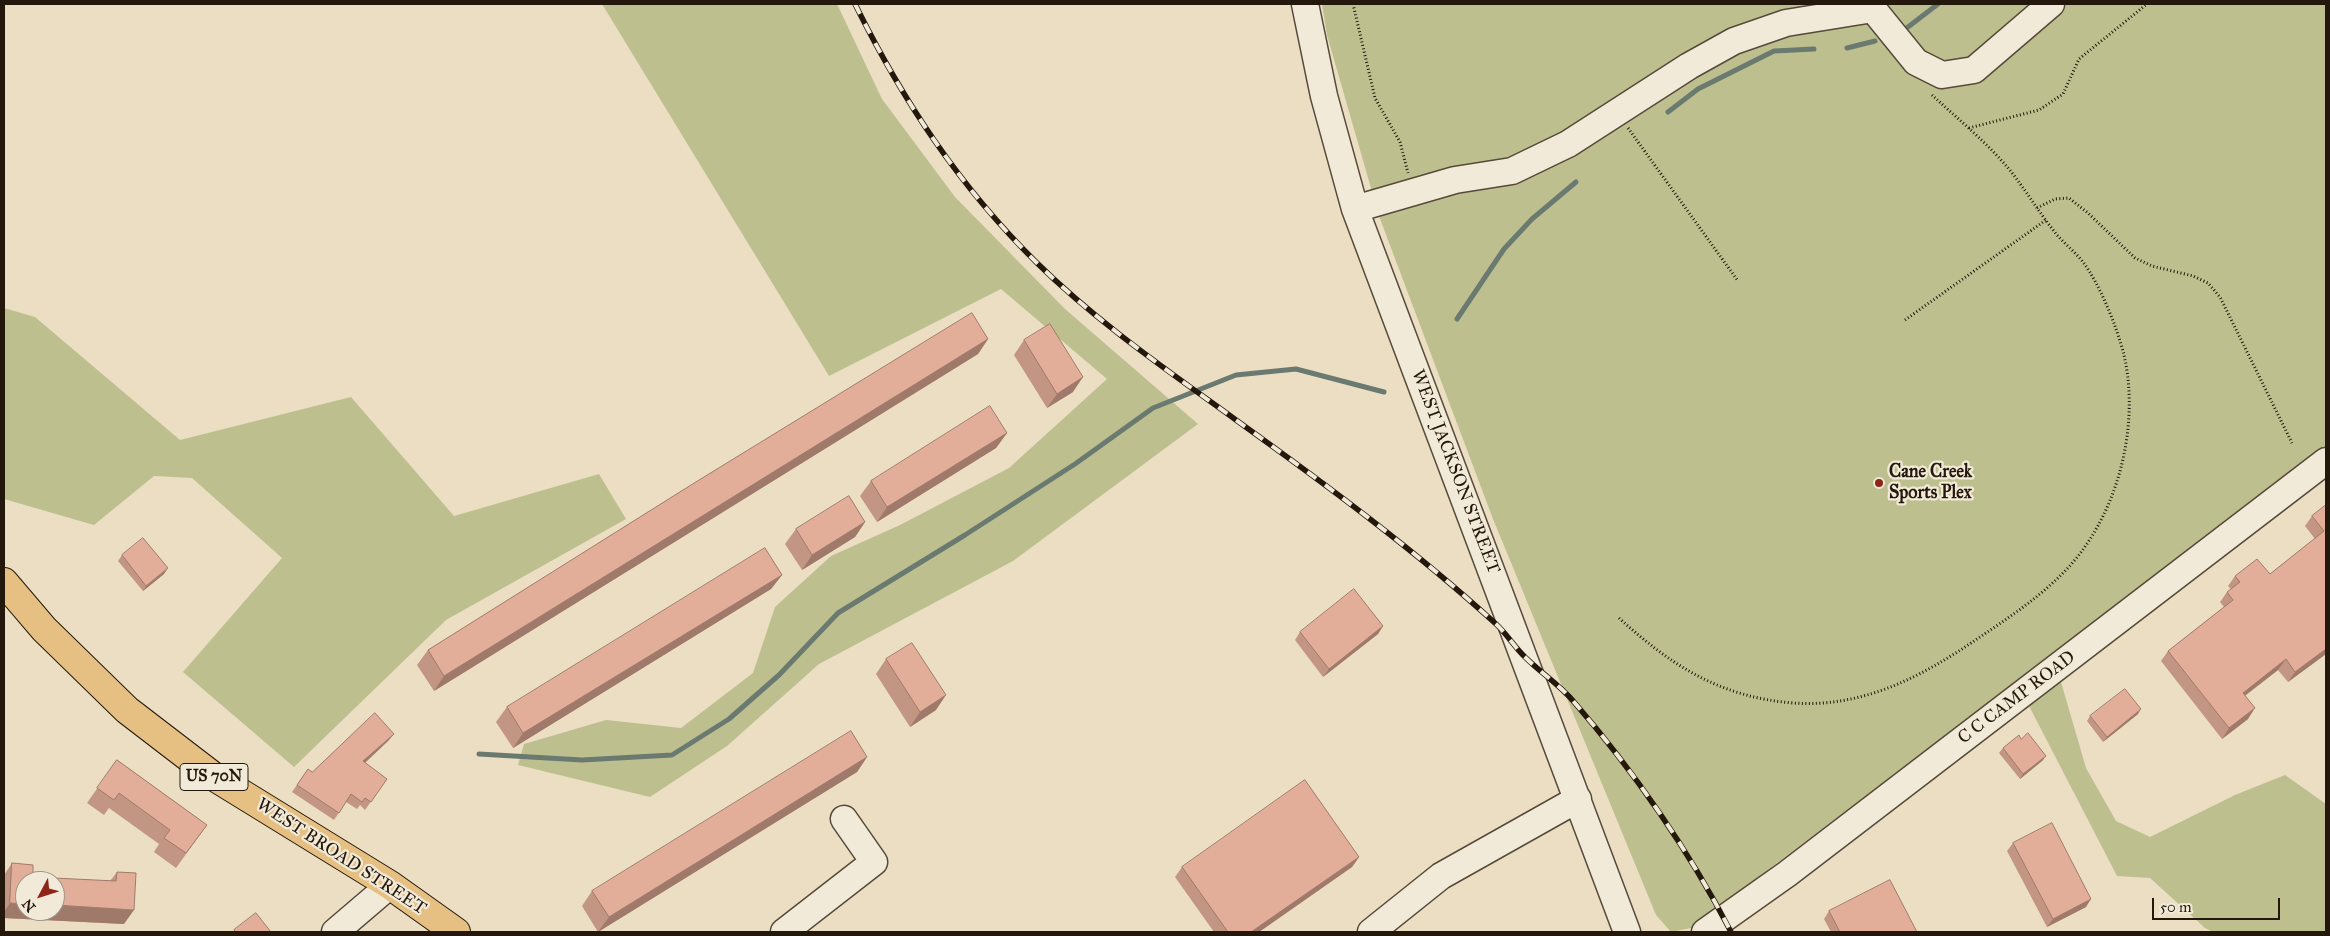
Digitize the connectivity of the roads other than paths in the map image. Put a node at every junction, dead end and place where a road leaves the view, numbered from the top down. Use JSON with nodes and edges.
{"nodes":[{"id":1,"x":1305,"y":4,"type":"edge"},
{"id":2,"x":2051,"y":4,"type":"edge"},
{"id":3,"x":1355,"y":209,"type":"junction"},
{"id":4,"x":2326,"y":461,"type":"edge"},
{"id":5,"x":4,"y":582,"type":"edge"},
{"id":6,"x":1578,"y":799,"type":"junction"},
{"id":7,"x":844,"y":819,"type":"dead end"},
{"id":8,"x":390,"y":885,"type":"junction"},
{"id":9,"x":335,"y":932,"type":"edge"},
{"id":10,"x":456,"y":932,"type":"edge"},
{"id":11,"x":784,"y":932,"type":"edge"},
{"id":12,"x":1371,"y":932,"type":"edge"},
{"id":13,"x":1628,"y":932,"type":"edge"},
{"id":14,"x":1705,"y":932,"type":"edge"}],
"edges":[{"from":1,"to":3,"type":"street","name":"WEST JACKSON STREET"},
{"from":2,"to":3,"type":"street"},
{"from":3,"to":6,"type":"street","name":"WEST JACKSON STREET"},
{"from":4,"to":14,"type":"street","name":"C C CAMP ROAD"},
{"from":5,"to":8,"type":"main road","name":"WEST BROAD STREET","number":"US 70N"},
{"from":6,"to":12,"type":"street"},
{"from":6,"to":13,"type":"street","name":"WEST JACKSON STREET"},
{"from":7,"to":11,"type":"street"},
{"from":8,"to":9,"type":"street"},
{"from":8,"to":10,"type":"main road","name":"WEST BROAD STREET","number":"US 70N"}]}
